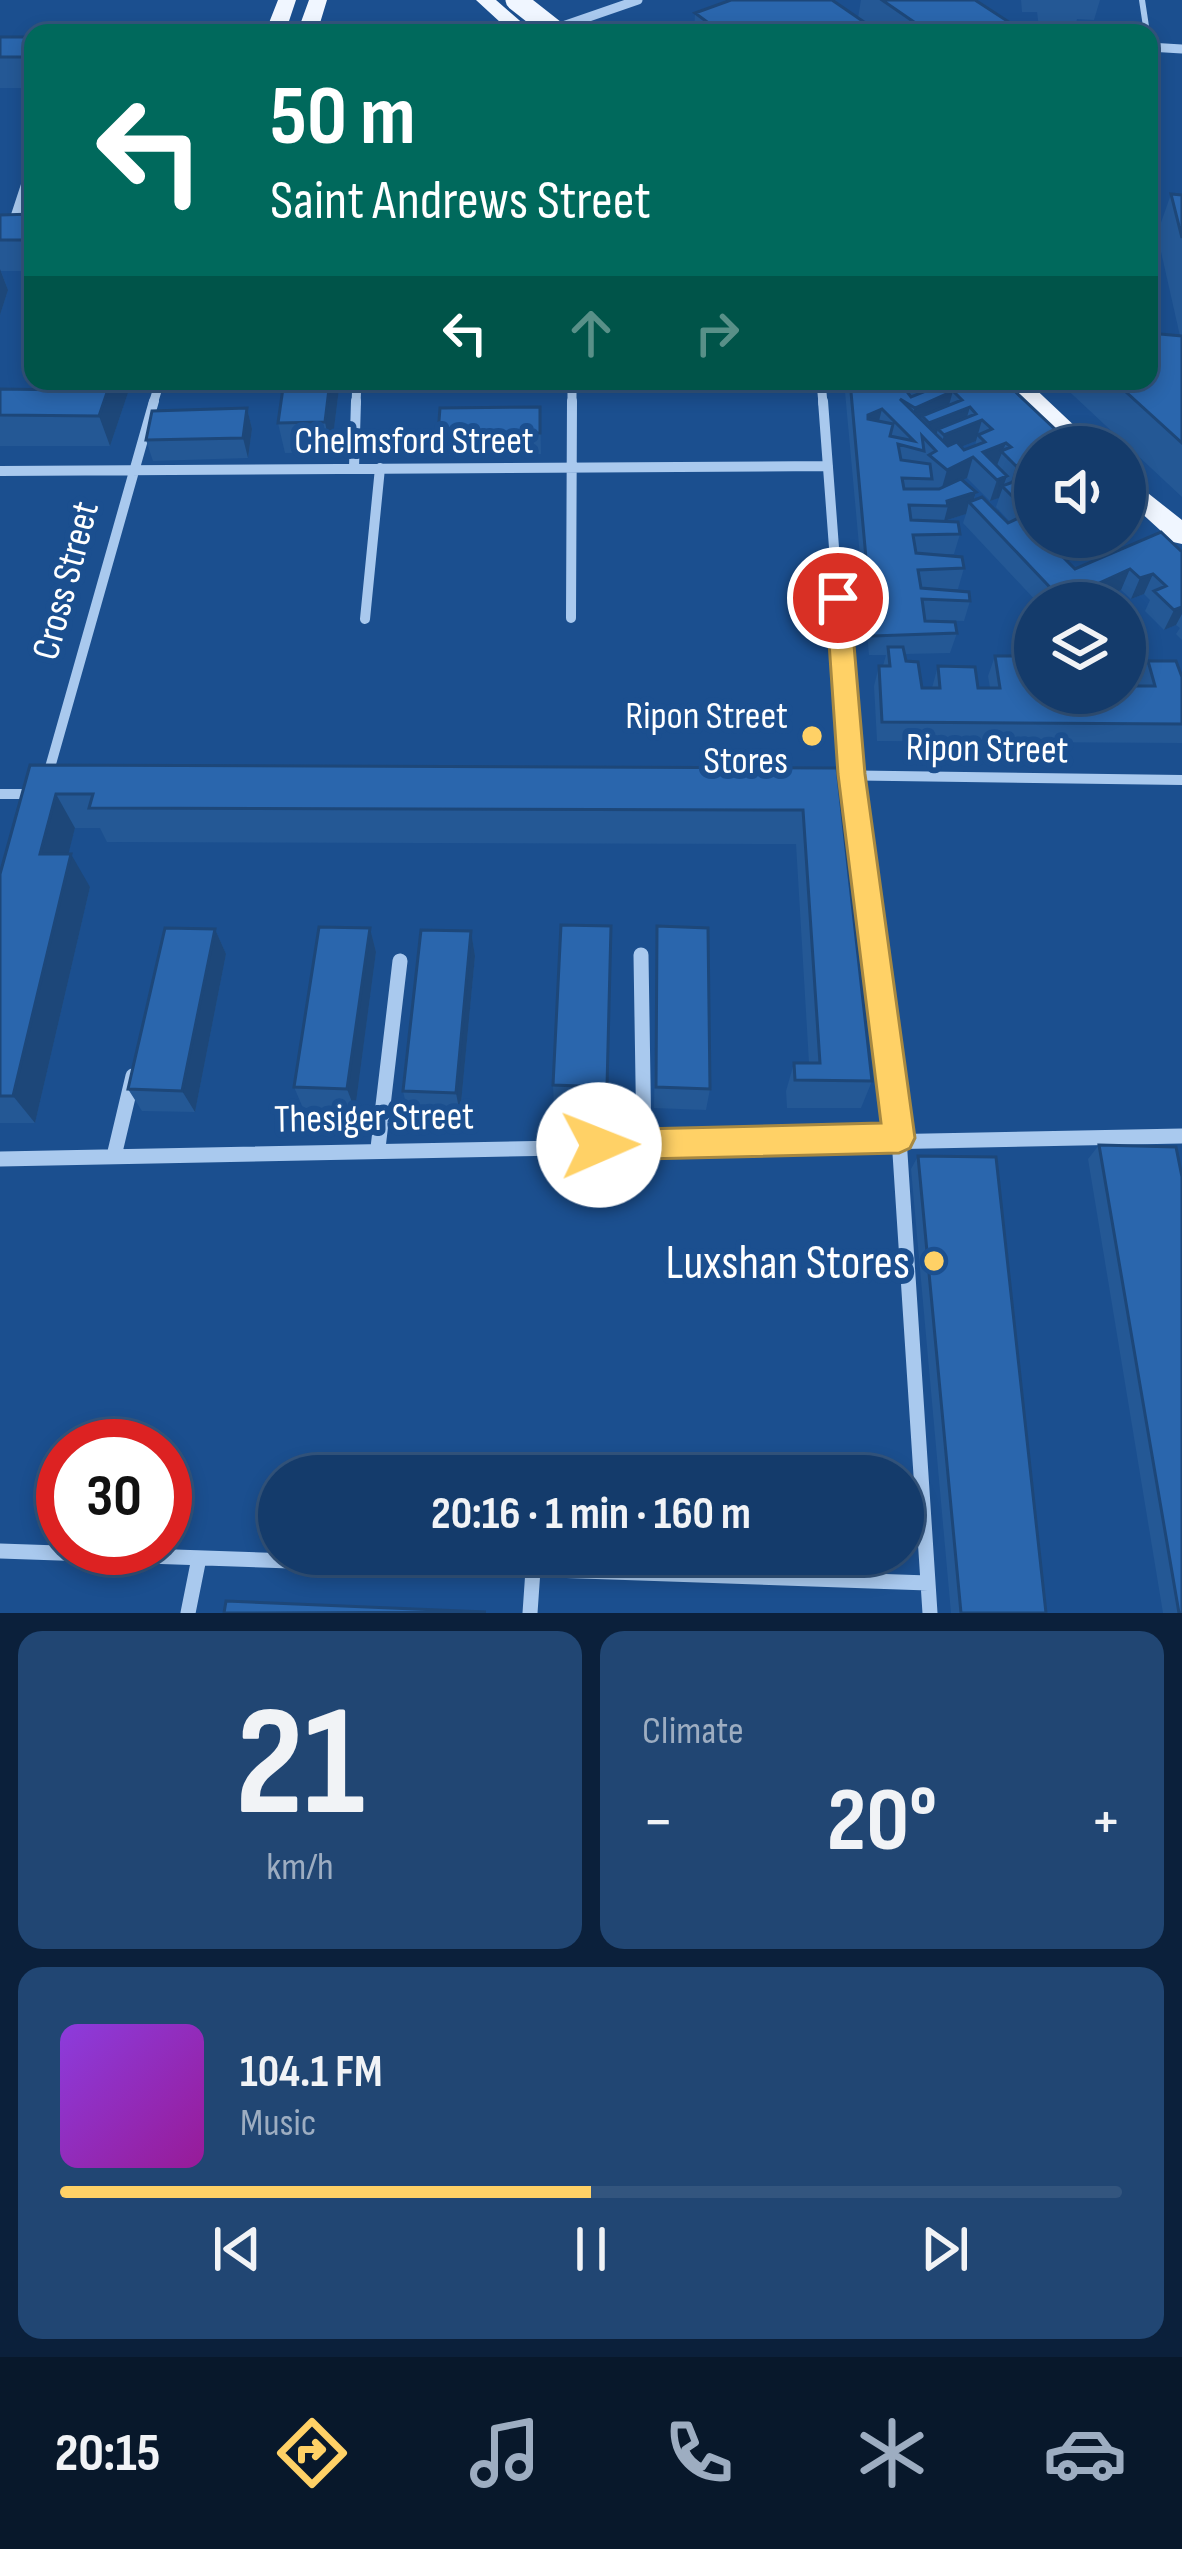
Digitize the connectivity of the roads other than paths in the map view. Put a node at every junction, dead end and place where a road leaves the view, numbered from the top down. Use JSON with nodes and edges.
{"nodes":[{"id":1,"x":485,"y":0,"type":"edge"},
{"id":2,"x":516,"y":0,"type":"edge"},
{"id":3,"x":638,"y":0,"type":"edge"},
{"id":4,"x":513,"y":24,"type":"edge"},
{"id":5,"x":547,"y":24,"type":"edge"},
{"id":6,"x":569,"y":24,"type":"edge"},
{"id":7,"x":24,"y":185,"type":"edge"},
{"id":8,"x":4,"y":236,"type":"edge"},
{"id":9,"x":157,"y":390,"type":"edge"},
{"id":10,"x":357,"y":390,"type":"edge"},
{"id":11,"x":572,"y":390,"type":"edge"},
{"id":12,"x":822,"y":390,"type":"edge"},
{"id":13,"x":1022,"y":390,"type":"edge"},
{"id":14,"x":1061,"y":426,"type":"edge"},
{"id":15,"x":828,"y":466,"type":"junction"},
{"id":16,"x":354,"y":468,"type":"junction"},
{"id":17,"x":380,"y":468,"type":"junction"},
{"id":18,"x":573,"y":469,"type":"junction"},
{"id":19,"x":131,"y":470,"type":"junction"},
{"id":20,"x":0,"y":471,"type":"edge"},
{"id":21,"x":1146,"y":503,"type":"edge"},
{"id":22,"x":1182,"y":535,"type":"edge"},
{"id":23,"x":572,"y":618,"type":"dead end"},
{"id":24,"x":365,"y":619,"type":"dead end"},
{"id":25,"x":851,"y":774,"type":"junction"},
{"id":26,"x":803,"y":776,"type":"edge"},
{"id":27,"x":1182,"y":780,"type":"edge"},
{"id":28,"x":0,"y":794,"type":"edge"},
{"id":29,"x":43,"y":794,"type":"junction"},
{"id":30,"x":37,"y":814,"type":"edge"},
{"id":31,"x":641,"y":955,"type":"dead end"},
{"id":32,"x":400,"y":961,"type":"dead end"},
{"id":33,"x":135,"y":1068,"type":"edge"},
{"id":34,"x":1182,"y":1136,"type":"edge"},
{"id":35,"x":899,"y":1138,"type":"junction"},
{"id":36,"x":644,"y":1144,"type":"junction"},
{"id":37,"x":378,"y":1148,"type":"junction"},
{"id":38,"x":114,"y":1156,"type":"junction"},
{"id":39,"x":0,"y":1159,"type":"edge"},
{"id":40,"x":0,"y":1551,"type":"edge"},
{"id":41,"x":199,"y":1558,"type":"junction"},
{"id":42,"x":258,"y":1560,"type":"edge"},
{"id":43,"x":532,"y":1575,"type":"edge"},
{"id":44,"x":684,"y":1575,"type":"edge"},
{"id":45,"x":928,"y":1583,"type":"junction"},
{"id":46,"x":188,"y":1613,"type":"edge"},
{"id":47,"x":530,"y":1613,"type":"edge"},
{"id":48,"x":931,"y":1613,"type":"edge"}],
"edges":[{"from":1,"to":4,"type":"main road"},
{"from":2,"to":5,"type":"main road","bridge":true},
{"from":3,"to":6,"type":"street"},
{"from":7,"to":8,"type":"street"},
{"from":9,"to":19,"type":"street","name":"Cross Street"},
{"from":10,"to":16,"type":"street"},
{"from":11,"to":18,"type":"street"},
{"from":12,"to":15,"type":"street"},
{"from":13,"to":14,"type":"main road"},
{"from":15,"to":18,"type":"street","name":"Chelmsford Street"},
{"from":15,"to":25,"type":"street"},
{"from":16,"to":17,"type":"street","name":"Chelmsford Street"},
{"from":16,"to":19,"type":"street","name":"Chelmsford Street"},
{"from":17,"to":18,"type":"street","name":"Chelmsford Street"},
{"from":17,"to":24,"type":"street"},
{"from":18,"to":23,"type":"street"},
{"from":19,"to":20,"type":"street","name":"Chelmsford Street"},
{"from":19,"to":29,"type":"street","name":"Cross Street"},
{"from":21,"to":22,"type":"main road"},
{"from":25,"to":26,"type":"street","name":"Ripon Street"},
{"from":25,"to":27,"type":"street","name":"Ripon Street"},
{"from":25,"to":35,"type":"street"},
{"from":28,"to":29,"type":"street"},
{"from":29,"to":30,"type":"street","name":"Cross Street"},
{"from":31,"to":36,"type":"street"},
{"from":32,"to":37,"type":"street"},
{"from":33,"to":38,"type":"street"},
{"from":34,"to":35,"type":"street","name":"Thesiger Street"},
{"from":35,"to":36,"type":"street","name":"Thesiger Street"},
{"from":35,"to":45,"type":"street"},
{"from":36,"to":37,"type":"street","name":"Thesiger Street"},
{"from":37,"to":38,"type":"street","name":"Thesiger Street"},
{"from":38,"to":39,"type":"street","name":"Thesiger Street"},
{"from":40,"to":41,"type":"street"},
{"from":41,"to":42,"type":"street"},
{"from":41,"to":46,"type":"street"},
{"from":43,"to":47,"type":"street"},
{"from":44,"to":45,"type":"street"},
{"from":45,"to":48,"type":"street"}]}
